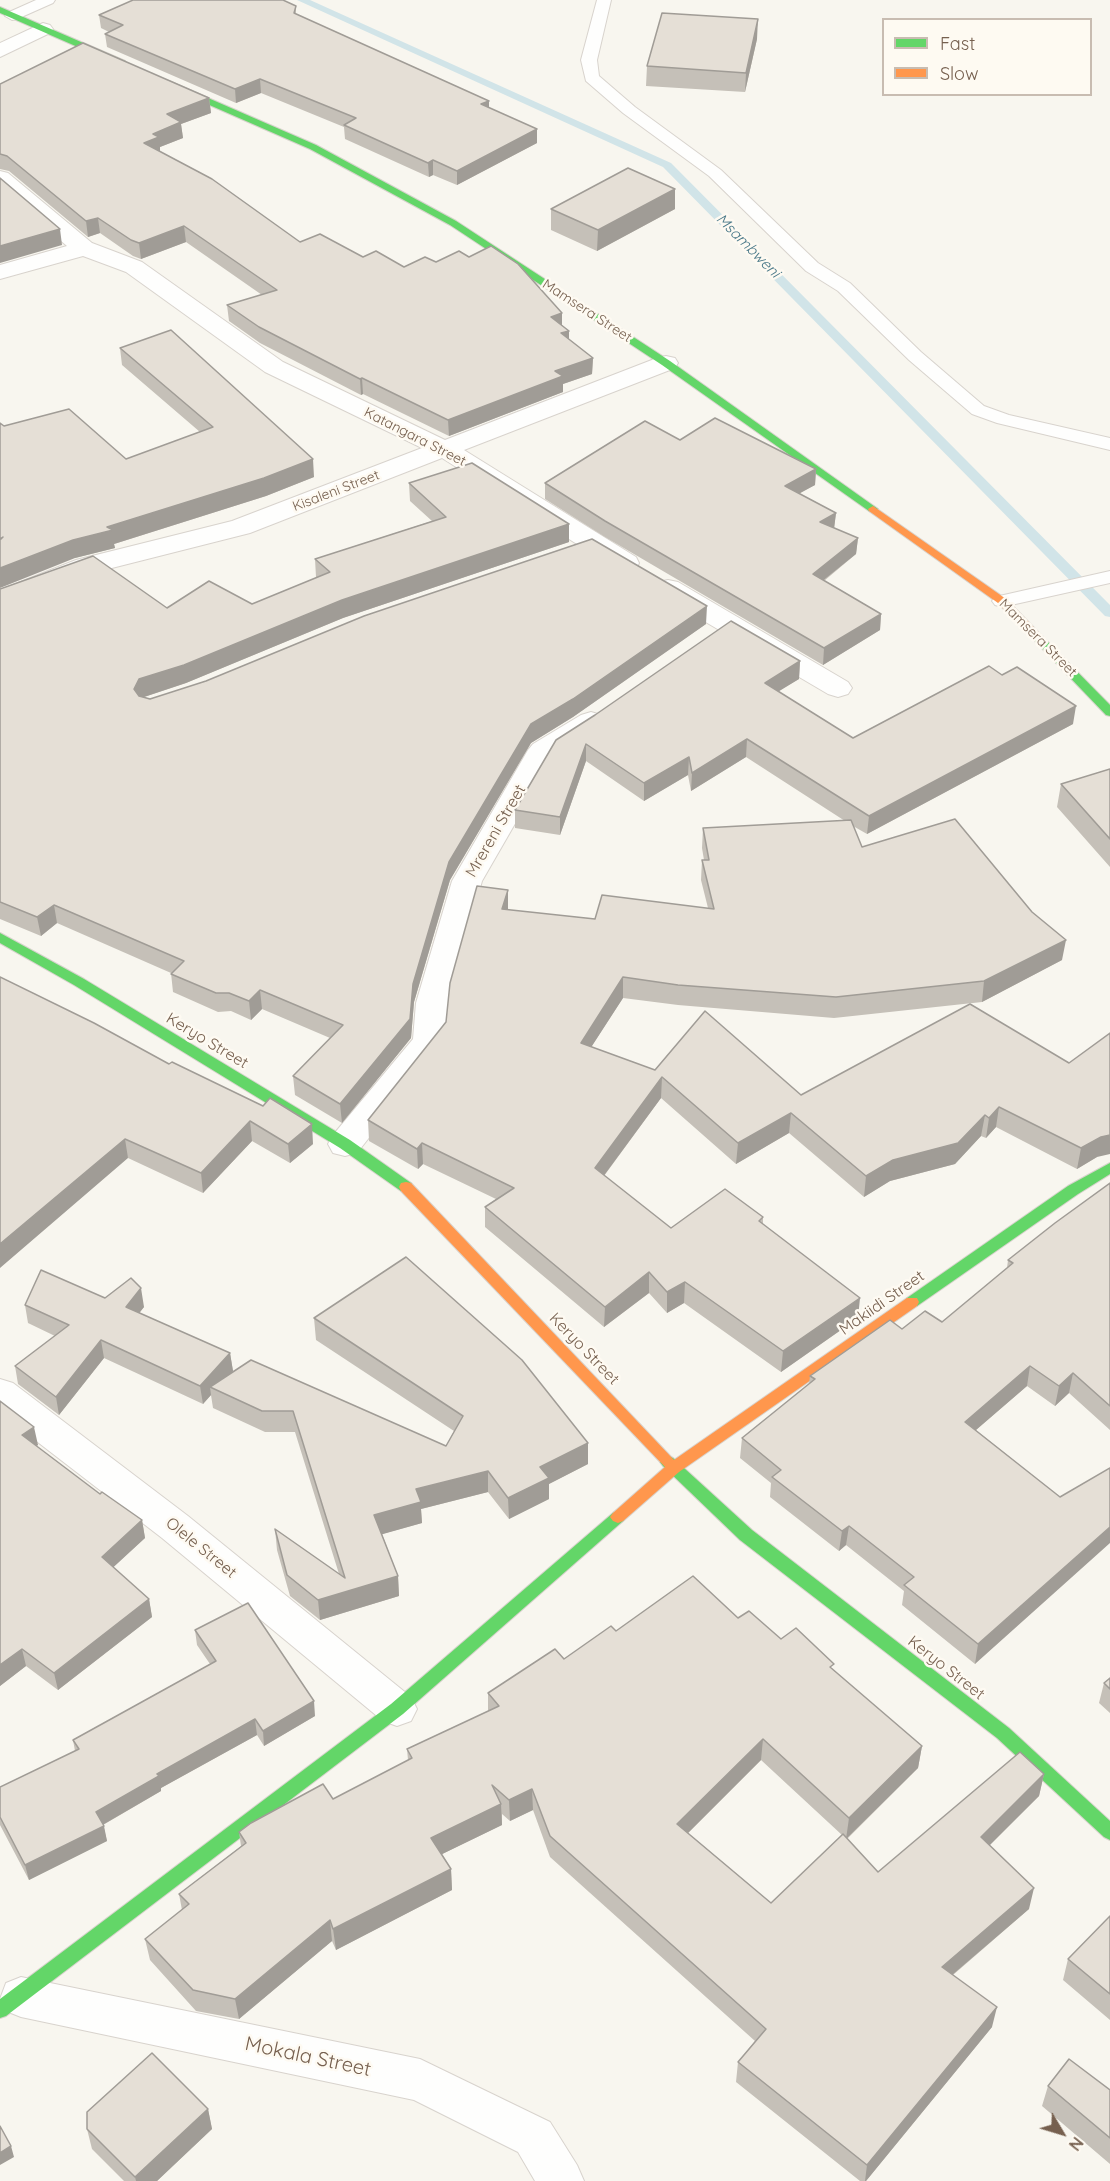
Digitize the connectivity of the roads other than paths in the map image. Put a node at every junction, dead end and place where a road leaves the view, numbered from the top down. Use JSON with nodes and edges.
{"nodes":[{"id":1,"x":48,"y":0,"type":"edge"},
{"id":2,"x":604,"y":0,"type":"edge"},
{"id":3,"x":6,"y":13,"type":"edge"},
{"id":4,"x":43,"y":29,"type":"junction"},
{"id":5,"x":0,"y":51,"type":"edge"},
{"id":6,"x":0,"y":178,"type":"edge"},
{"id":7,"x":84,"y":248,"type":"junction"},
{"id":8,"x":0,"y":272,"type":"edge"},
{"id":9,"x":666,"y":363,"type":"junction"},
{"id":10,"x":1110,"y":444,"type":"edge"},
{"id":11,"x":446,"y":450,"type":"junction"},
{"id":12,"x":595,"y":545,"type":"junction"},
{"id":13,"x":561,"y":556,"type":"edge"},
{"id":14,"x":1110,"y":577,"type":"edge"},
{"id":15,"x":0,"y":599,"type":"edge"},
{"id":16,"x":1002,"y":601,"type":"junction"},
{"id":17,"x":730,"y":623,"type":"junction"},
{"id":18,"x":700,"y":644,"type":"edge"},
{"id":19,"x":838,"y":688,"type":"dead end"},
{"id":20,"x":613,"y":705,"type":"edge"},
{"id":21,"x":1110,"y":712,"type":"edge"},
{"id":22,"x":0,"y":937,"type":"edge"},
{"id":23,"x":345,"y":1144,"type":"junction"},
{"id":24,"x":1110,"y":1168,"type":"edge"},
{"id":25,"x":0,"y":1393,"type":"edge"},
{"id":26,"x":674,"y":1468,"type":"junction"},
{"id":27,"x":397,"y":1710,"type":"junction"},
{"id":28,"x":1110,"y":1832,"type":"edge"},
{"id":29,"x":11,"y":2003,"type":"edge"},
{"id":30,"x":561,"y":2181,"type":"edge"}],
"edges":[{"from":1,"to":3,"type":"lane"},
{"from":2,"to":10,"type":"lane"},
{"from":3,"to":4,"type":"street","name":"Mamsera Street"},
{"from":4,"to":5,"type":"street"},
{"from":4,"to":9,"type":"street","name":"Mamsera Street"},
{"from":6,"to":7,"type":"street","name":"Katangara Street"},
{"from":7,"to":8,"type":"street"},
{"from":7,"to":11,"type":"street","name":"Katangara Street"},
{"from":9,"to":11,"type":"street","name":"Kisaleni Street"},
{"from":9,"to":16,"type":"street","name":"Mamsera Street"},
{"from":11,"to":12,"type":"street","name":"Katangara Street"},
{"from":11,"to":15,"type":"street","name":"Kisaleni Street"},
{"from":12,"to":13,"type":"street"},
{"from":12,"to":17,"type":"street","name":"Katangara Street"},
{"from":14,"to":16,"type":"lane"},
{"from":16,"to":21,"type":"street","name":"Mamsera Street"},
{"from":17,"to":18,"type":"street"},
{"from":17,"to":19,"type":"street","name":"Katangara Street"},
{"from":20,"to":23,"type":"street","name":"Mrereni Street"},
{"from":22,"to":23,"type":"street","name":"Keryo Street"},
{"from":23,"to":26,"type":"street","name":"Keryo Street"},
{"from":24,"to":26,"type":"street","name":"Makiidi Street"},
{"from":25,"to":27,"type":"street","name":"Olele Street"},
{"from":26,"to":27,"type":"street","name":"Makiidi Street"},
{"from":26,"to":28,"type":"street","name":"Keryo Street"},
{"from":27,"to":29,"type":"street","name":"Makiidi Street"},
{"from":29,"to":30,"type":"street","name":"Mokala Street"}]}
